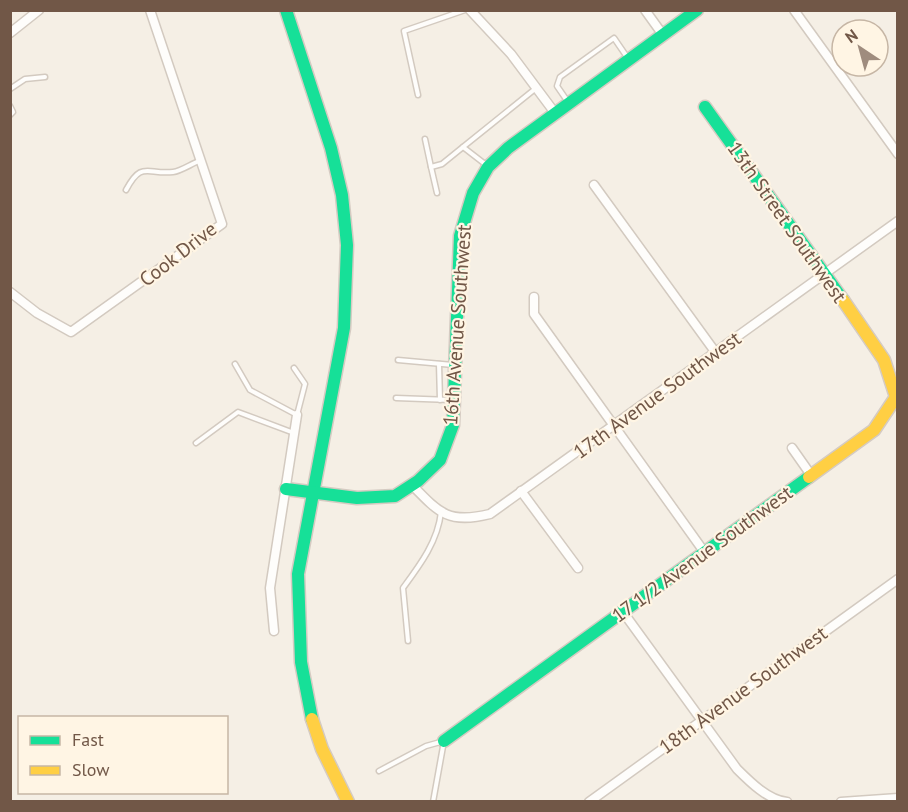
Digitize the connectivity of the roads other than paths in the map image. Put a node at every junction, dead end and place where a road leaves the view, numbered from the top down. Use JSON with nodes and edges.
{"nodes":[{"id":1,"x":150,"y":10,"type":"edge"},
{"id":2,"x":285,"y":10,"type":"edge"},
{"id":3,"x":465,"y":10,"type":"edge"},
{"id":4,"x":471,"y":10,"type":"edge"},
{"id":5,"x":645,"y":10,"type":"edge"},
{"id":6,"x":697,"y":10,"type":"edge"},
{"id":7,"x":794,"y":10,"type":"edge"},
{"id":8,"x":36,"y":11,"type":"edge"},
{"id":9,"x":10,"y":33,"type":"edge"},
{"id":10,"x":663,"y":35,"type":"junction"},
{"id":11,"x":629,"y":60,"type":"junction"},
{"id":12,"x":45,"y":77,"type":"dead end"},
{"id":13,"x":536,"y":88,"type":"junction"},
{"id":14,"x":10,"y":89,"type":"edge"},
{"id":15,"x":418,"y":95,"type":"dead end"},
{"id":16,"x":569,"y":104,"type":"junction"},
{"id":17,"x":10,"y":106,"type":"edge"},
{"id":18,"x":705,"y":107,"type":"dead end"},
{"id":19,"x":555,"y":113,"type":"junction"},
{"id":20,"x":10,"y":115,"type":"edge"},
{"id":21,"x":425,"y":139,"type":"dead end"},
{"id":22,"x":463,"y":147,"type":"junction"},
{"id":23,"x":897,"y":154,"type":"edge"},
{"id":24,"x":200,"y":160,"type":"junction"},
{"id":25,"x":430,"y":167,"type":"junction"},
{"id":26,"x":488,"y":167,"type":"junction"},
{"id":27,"x":594,"y":185,"type":"dead end"},
{"id":28,"x":126,"y":190,"type":"dead end"},
{"id":29,"x":437,"y":193,"type":"dead end"},
{"id":30,"x":897,"y":221,"type":"edge"},
{"id":31,"x":823,"y":274,"type":"junction"},
{"id":32,"x":10,"y":292,"type":"edge"},
{"id":33,"x":534,"y":297,"type":"dead end"},
{"id":34,"x":869,"y":336,"type":"joint"},
{"id":35,"x":716,"y":353,"type":"junction"},
{"id":36,"x":398,"y":360,"type":"dead end"},
{"id":37,"x":235,"y":364,"type":"dead end"},
{"id":38,"x":439,"y":364,"type":"junction"},
{"id":39,"x":456,"y":365,"type":"junction"},
{"id":40,"x":294,"y":368,"type":"dead end"},
{"id":41,"x":897,"y":397,"type":"edge"},
{"id":42,"x":396,"y":398,"type":"dead end"},
{"id":43,"x":440,"y":400,"type":"junction"},
{"id":44,"x":454,"y":400,"type":"junction"},
{"id":45,"x":297,"y":415,"type":"junction"},
{"id":46,"x":615,"y":426,"type":"junction"},
{"id":47,"x":294,"y":433,"type":"junction"},
{"id":48,"x":196,"y":443,"type":"dead end"},
{"id":49,"x":792,"y":448,"type":"dead end"},
{"id":50,"x":811,"y":475,"type":"junction"},
{"id":51,"x":412,"y":484,"type":"junction"},
{"id":52,"x":286,"y":489,"type":"junction"},
{"id":53,"x":521,"y":491,"type":"junction"},
{"id":54,"x":313,"y":493,"type":"junction"},
{"id":55,"x":441,"y":511,"type":"junction"},
{"id":56,"x":705,"y":553,"type":"junction"},
{"id":57,"x":578,"y":568,"type":"dead end"},
{"id":58,"x":897,"y":579,"type":"edge"},
{"id":59,"x":623,"y":612,"type":"junction"},
{"id":60,"x":274,"y":631,"type":"dead end"},
{"id":61,"x":408,"y":641,"type":"dead end"},
{"id":62,"x":702,"y":720,"type":"junction"},
{"id":63,"x":444,"y":741,"type":"junction"},
{"id":64,"x":379,"y":771,"type":"dead end"},
{"id":65,"x":897,"y":798,"type":"edge"},
{"id":66,"x":348,"y":801,"type":"edge"},
{"id":67,"x":433,"y":801,"type":"edge"},
{"id":68,"x":589,"y":801,"type":"edge"},
{"id":69,"x":779,"y":801,"type":"edge"},
{"id":70,"x":787,"y":801,"type":"edge"},
{"id":71,"x":841,"y":801,"type":"edge"}],
"edges":[{"from":1,"to":24,"type":"street","name":"Cook Drive"},
{"from":2,"to":54,"type":"street"},
{"from":3,"to":15,"type":"lane"},
{"from":4,"to":13,"type":"street"},
{"from":5,"to":10,"type":"street"},
{"from":6,"to":10,"type":"street","name":"16th Avenue Southwest"},
{"from":7,"to":23,"type":"street"},
{"from":8,"to":9,"type":"street"},
{"from":10,"to":11,"type":"street","name":"16th Avenue Southwest"},
{"from":11,"to":16,"type":"street","name":"16th Avenue Southwest"},
{"from":11,"to":16,"type":"lane"},
{"from":12,"to":14,"type":"lane"},
{"from":13,"to":19,"type":"street"},
{"from":13,"to":22,"type":"lane"},
{"from":16,"to":19,"type":"street","name":"16th Avenue Southwest"},
{"from":17,"to":20,"type":"lane"},
{"from":18,"to":31,"type":"street","name":"13th Street Southwest"},
{"from":19,"to":26,"type":"street","name":"16th Avenue Southwest"},
{"from":21,"to":25,"type":"lane"},
{"from":22,"to":25,"type":"lane"},
{"from":22,"to":26,"type":"lane"},
{"from":24,"to":28,"type":"lane"},
{"from":24,"to":32,"type":"street","name":"Cook Drive"},
{"from":25,"to":29,"type":"lane"},
{"from":26,"to":39,"type":"street","name":"16th Avenue Southwest"},
{"from":27,"to":35,"type":"street"},
{"from":30,"to":31,"type":"street","name":"17th Avenue Southwest"},
{"from":31,"to":34,"type":"street","name":"13th Street Southwest"},
{"from":31,"to":35,"type":"street","name":"17th Avenue Southwest"},
{"from":33,"to":46,"type":"street"},
{"from":34,"to":41,"type":"street","name":"17 1/2 Avenue Southwest"},
{"from":35,"to":46,"type":"street","name":"17th Avenue Southwest"},
{"from":36,"to":38,"type":"lane"},
{"from":37,"to":45,"type":"lane"},
{"from":38,"to":39,"type":"lane"},
{"from":38,"to":43,"type":"lane"},
{"from":39,"to":44,"type":"street","name":"16th Avenue Southwest"},
{"from":40,"to":45,"type":"lane"},
{"from":41,"to":50,"type":"street","name":"17 1/2 Avenue Southwest"},
{"from":42,"to":43,"type":"lane"},
{"from":43,"to":44,"type":"lane"},
{"from":44,"to":51,"type":"street","name":"16th Avenue Southwest"},
{"from":45,"to":47,"type":"street"},
{"from":46,"to":53,"type":"street","name":"17th Avenue Southwest"},
{"from":46,"to":56,"type":"street"},
{"from":47,"to":48,"type":"lane"},
{"from":47,"to":52,"type":"street"},
{"from":49,"to":50,"type":"street"},
{"from":50,"to":56,"type":"street","name":"17 1/2 Avenue Southwest"},
{"from":51,"to":54,"type":"street","name":"16th Avenue Southwest"},
{"from":51,"to":55,"type":"street","name":"17th Avenue Southwest"},
{"from":52,"to":54,"type":"street","name":"16th Avenue Southwest"},
{"from":52,"to":60,"type":"street"},
{"from":53,"to":55,"type":"street","name":"17th Avenue Southwest"},
{"from":53,"to":57,"type":"street"},
{"from":54,"to":66,"type":"street"},
{"from":55,"to":61,"type":"lane"},
{"from":56,"to":59,"type":"street","name":"17 1/2 Avenue Southwest"},
{"from":58,"to":62,"type":"street","name":"18th Avenue Southwest"},
{"from":59,"to":62,"type":"street"},
{"from":59,"to":63,"type":"street","name":"17 1/2 Avenue Southwest"},
{"from":62,"to":68,"type":"street","name":"18th Avenue Southwest"},
{"from":62,"to":69,"type":"street"},
{"from":63,"to":64,"type":"lane"},
{"from":63,"to":67,"type":"lane"},
{"from":65,"to":71,"type":"street"},
{"from":69,"to":70,"type":"street"}]}
